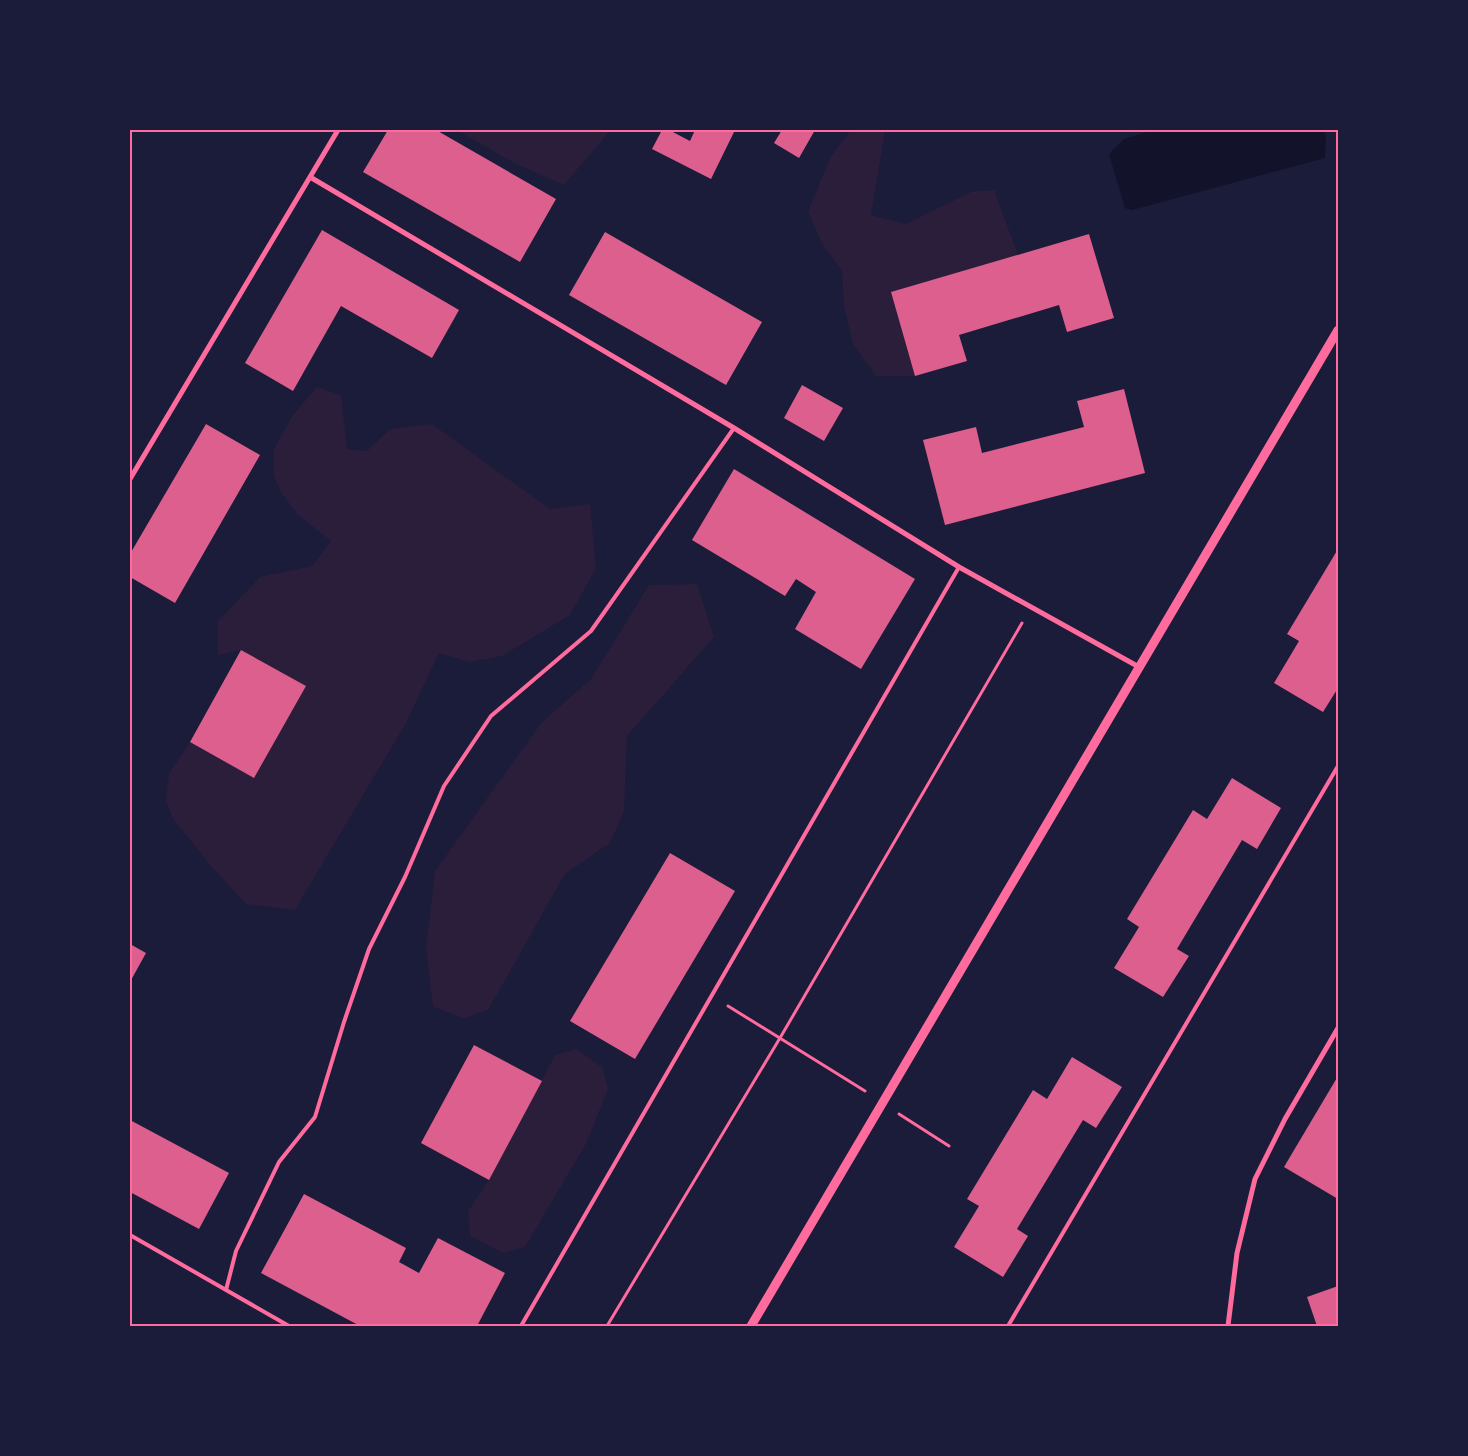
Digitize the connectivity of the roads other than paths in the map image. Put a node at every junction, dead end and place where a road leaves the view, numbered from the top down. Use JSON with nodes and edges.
{"nodes":[{"id":1,"x":338,"y":130,"type":"edge"},
{"id":2,"x":310,"y":177,"type":"junction"},
{"id":3,"x":1338,"y":330,"type":"edge"},
{"id":4,"x":734,"y":428,"type":"junction"},
{"id":5,"x":130,"y":479,"type":"edge"},
{"id":6,"x":959,"y":567,"type":"junction"},
{"id":7,"x":1139,"y":667,"type":"junction"},
{"id":8,"x":1338,"y":766,"type":"edge"},
{"id":9,"x":1338,"y":1028,"type":"edge"},
{"id":10,"x":130,"y":1236,"type":"edge"},
{"id":11,"x":226,"y":1290,"type":"junction"},
{"id":12,"x":289,"y":1326,"type":"edge"},
{"id":13,"x":521,"y":1326,"type":"edge"},
{"id":14,"x":751,"y":1326,"type":"edge"},
{"id":15,"x":1008,"y":1326,"type":"edge"},
{"id":16,"x":1228,"y":1326,"type":"edge"}],
"edges":[{"from":1,"to":2,"type":"street"},
{"from":2,"to":4,"type":"street"},
{"from":2,"to":5,"type":"street"},
{"from":3,"to":7,"type":"street"},
{"from":4,"to":6,"type":"street"},
{"from":4,"to":11,"type":"lane"},
{"from":6,"to":7,"type":"street"},
{"from":6,"to":13,"type":"lane"},
{"from":7,"to":14,"type":"street"},
{"from":8,"to":15,"type":"lane"},
{"from":9,"to":16,"type":"street"},
{"from":10,"to":11,"type":"lane"},
{"from":11,"to":12,"type":"lane"}]}
